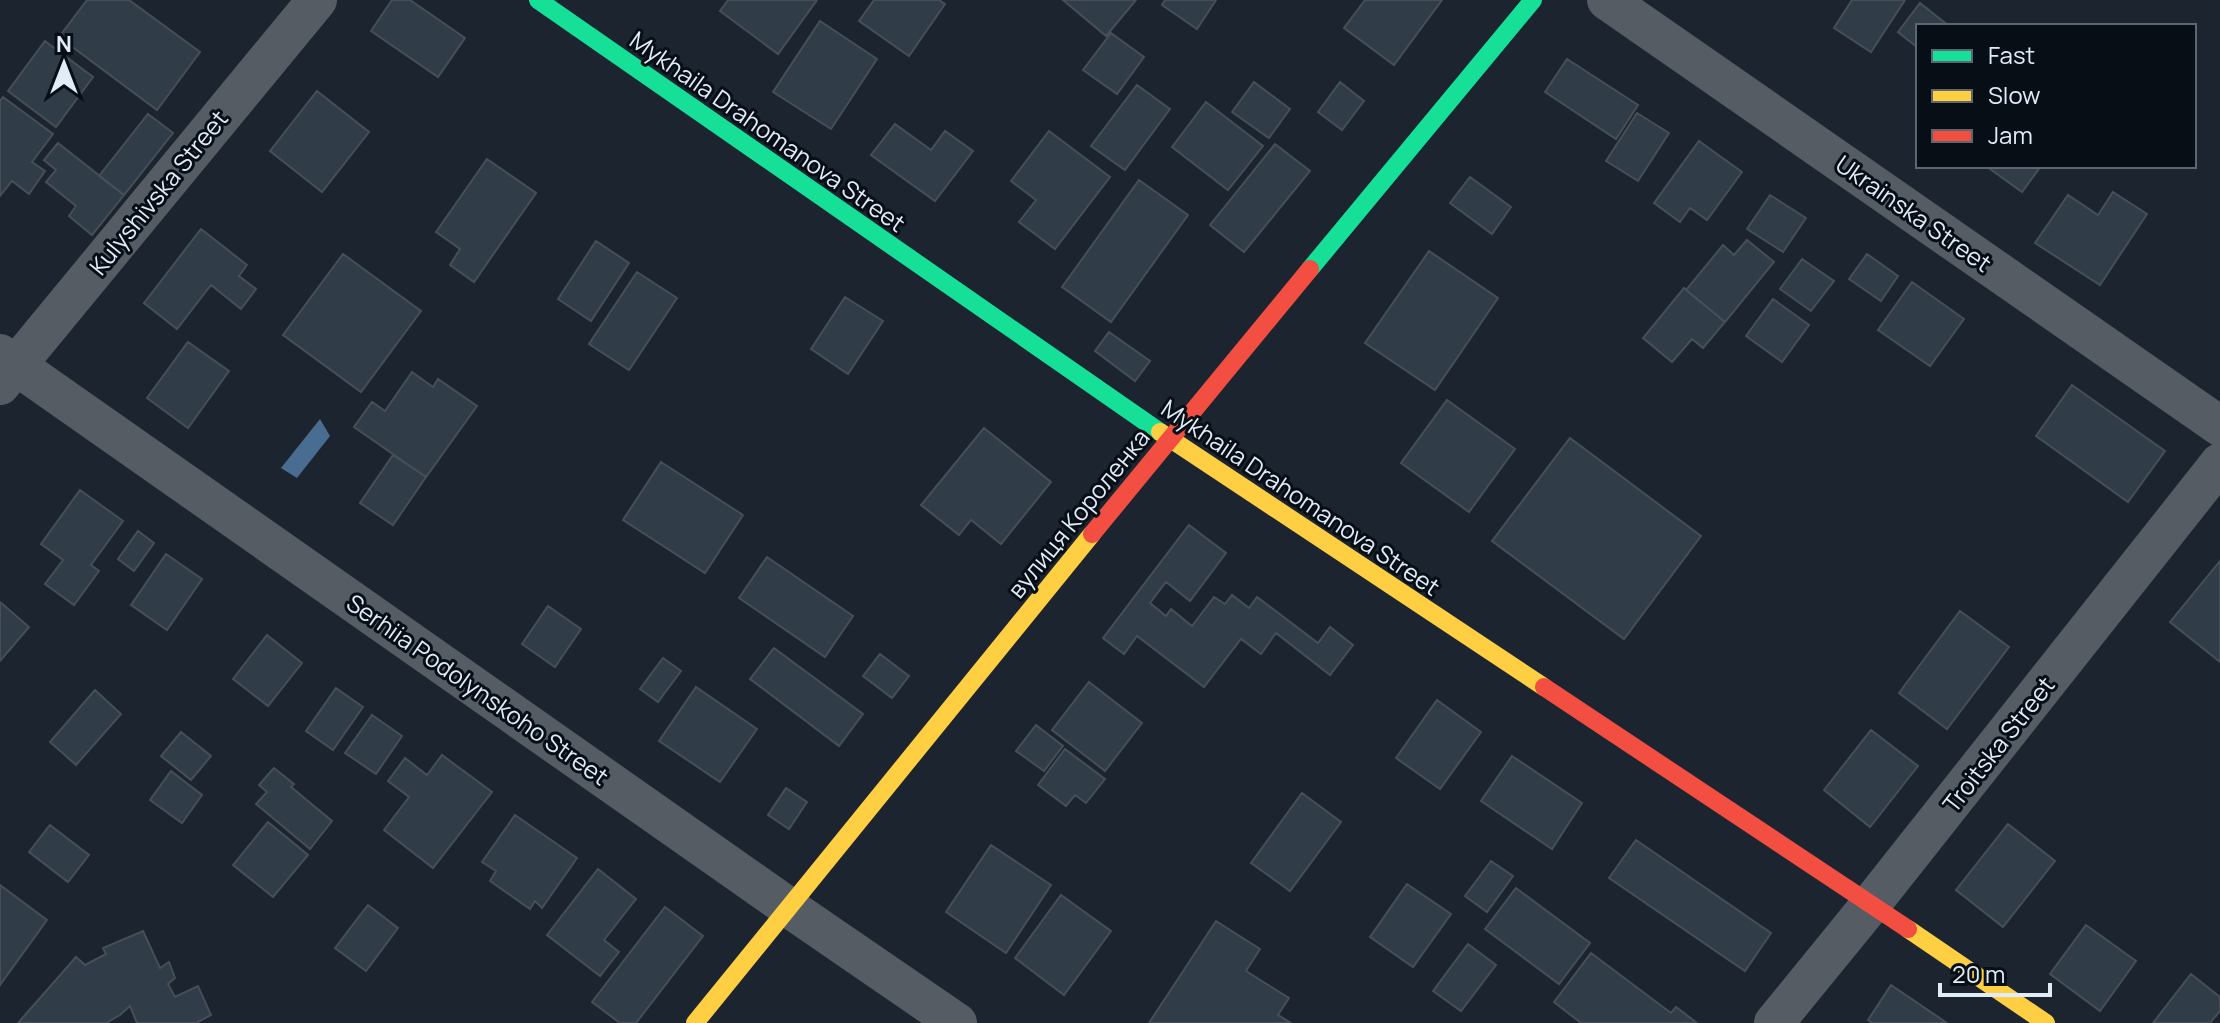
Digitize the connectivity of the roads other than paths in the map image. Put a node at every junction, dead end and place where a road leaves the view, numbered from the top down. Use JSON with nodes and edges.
{"nodes":[{"id":1,"x":317,"y":0,"type":"edge"},
{"id":2,"x":538,"y":0,"type":"edge"},
{"id":3,"x":1533,"y":0,"type":"edge"},
{"id":4,"x":1607,"y":0,"type":"edge"},
{"id":5,"x":5,"y":368,"type":"edge"},
{"id":6,"x":2220,"y":426,"type":"edge"},
{"id":7,"x":1169,"y":439,"type":"junction"},
{"id":8,"x":2220,"y":463,"type":"edge"},
{"id":9,"x":1871,"y":904,"type":"junction"},
{"id":10,"x":788,"y":907,"type":"junction"},
{"id":11,"x":695,"y":1023,"type":"edge"},
{"id":12,"x":957,"y":1023,"type":"edge"},
{"id":13,"x":1774,"y":1023,"type":"edge"},
{"id":14,"x":2046,"y":1023,"type":"edge"}],
"edges":[{"from":1,"to":5,"type":"street","name":"Kulyshivska Street"},
{"from":2,"to":7,"type":"street","name":"Mykhaila Drahomanova Street"},
{"from":3,"to":7,"type":"street","name":"вулиця Короленка"},
{"from":4,"to":6,"type":"street","name":"Ukrainska Street"},
{"from":5,"to":10,"type":"street","name":"Serhiia Podolynskoho Street"},
{"from":7,"to":9,"type":"street","name":"Mykhaila Drahomanova Street"},
{"from":7,"to":10,"type":"street","name":"вулиця Короленка"},
{"from":8,"to":9,"type":"street","name":"Troitska Street"},
{"from":9,"to":13,"type":"street","name":"Troitska Street"},
{"from":9,"to":14,"type":"street","name":"Mykhaila Drahomanova Street"},
{"from":10,"to":11,"type":"street","name":"вулиця Короленка"},
{"from":10,"to":12,"type":"street","name":"Serhiia Podolynskoho Street"}]}
